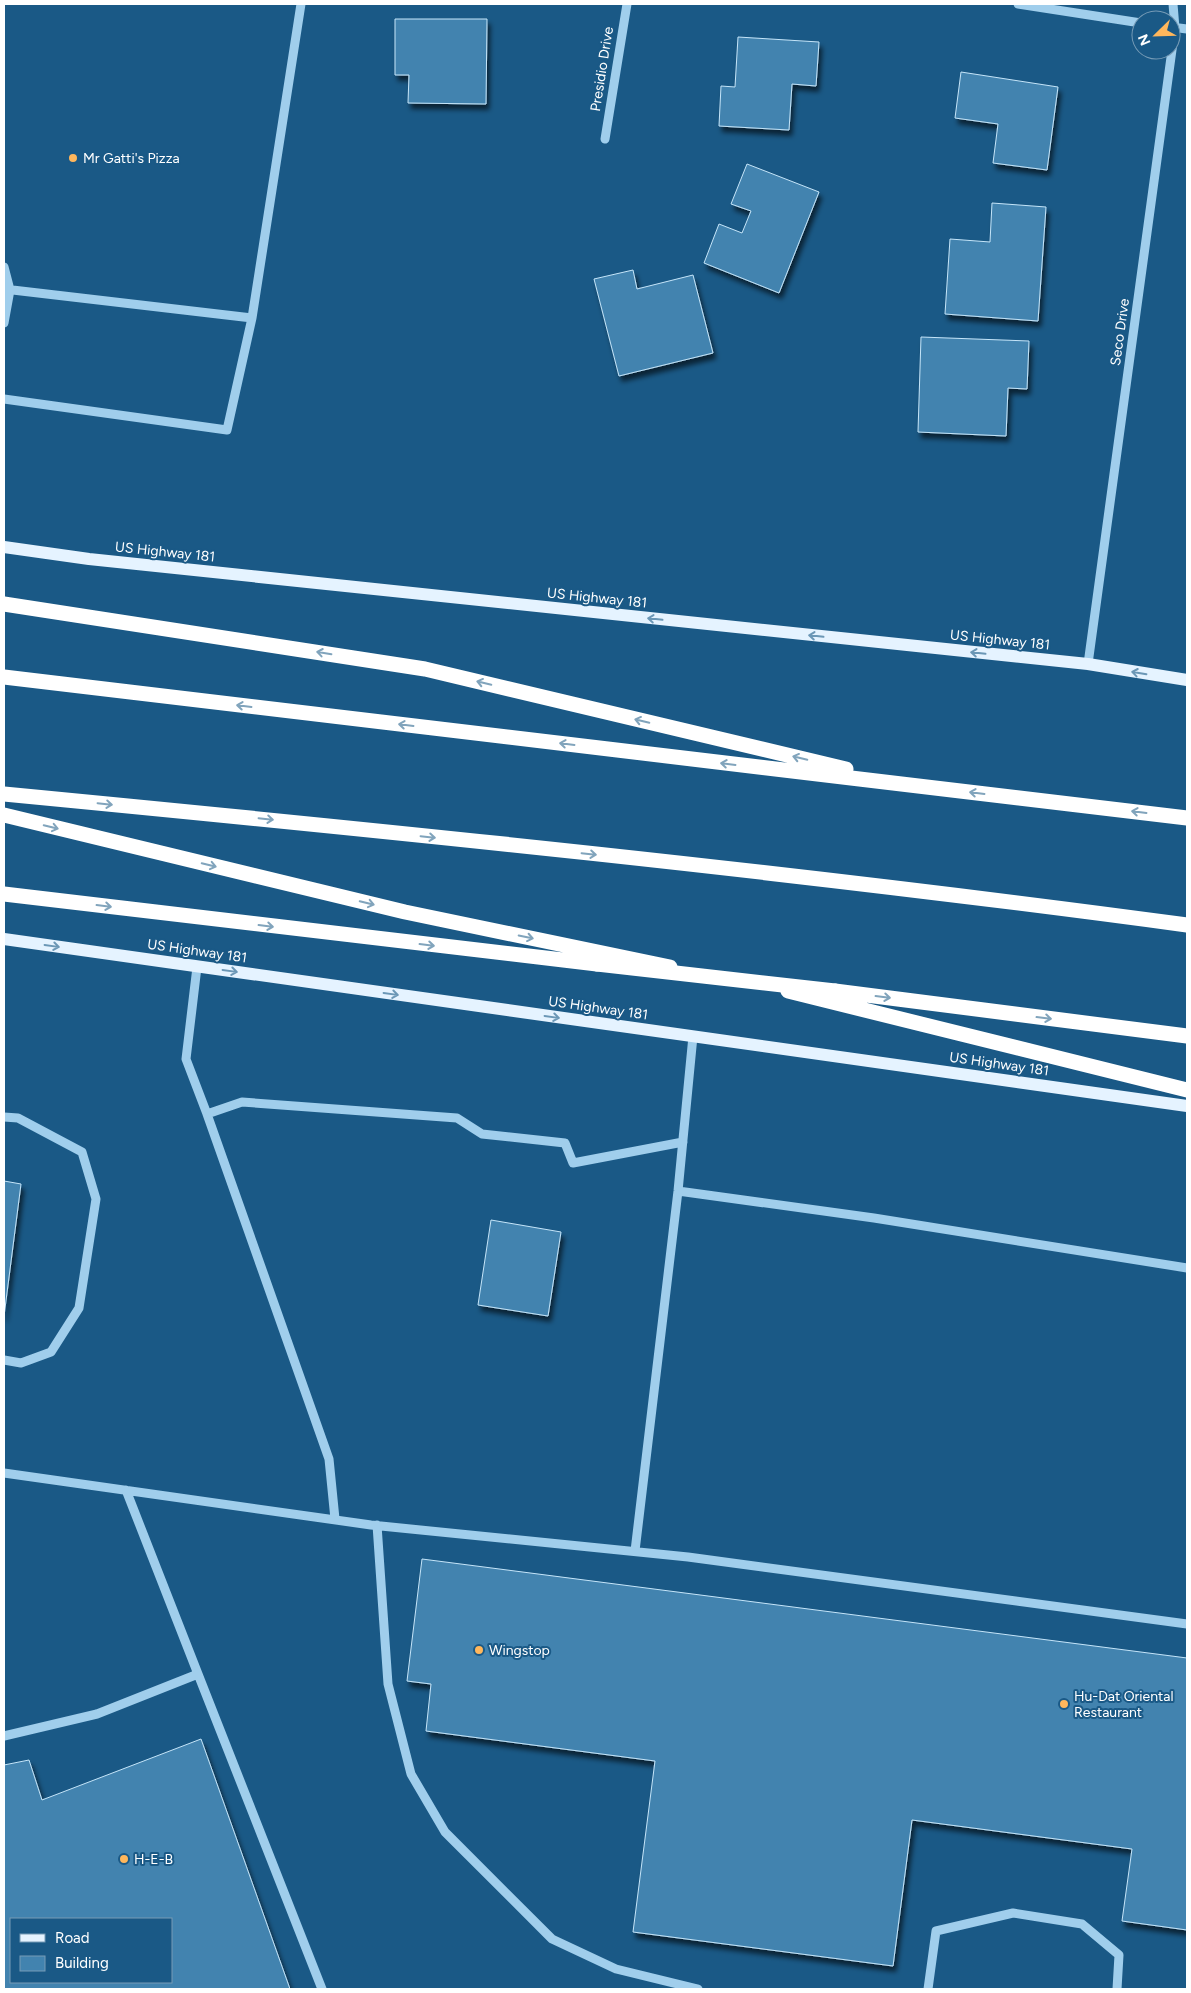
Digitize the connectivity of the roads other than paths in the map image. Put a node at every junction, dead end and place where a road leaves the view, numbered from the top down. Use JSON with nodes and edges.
{"nodes":[{"id":1,"x":300,"y":4,"type":"edge"},
{"id":2,"x":627,"y":4,"type":"edge"},
{"id":3,"x":1018,"y":4,"type":"edge"},
{"id":4,"x":1131,"y":21,"type":"edge"},
{"id":5,"x":1169,"y":60,"type":"edge"},
{"id":6,"x":605,"y":140,"type":"dead end"},
{"id":7,"x":4,"y":266,"type":"edge"},
{"id":8,"x":7,"y":289,"type":"edge"},
{"id":9,"x":252,"y":318,"type":"junction"},
{"id":10,"x":4,"y":323,"type":"edge"},
{"id":11,"x":4,"y":398,"type":"edge"},
{"id":12,"x":4,"y":547,"type":"edge"},
{"id":13,"x":4,"y":604,"type":"edge"},
{"id":14,"x":1088,"y":664,"type":"junction"},
{"id":15,"x":4,"y":677,"type":"edge"},
{"id":16,"x":1187,"y":680,"type":"edge"},
{"id":17,"x":916,"y":786,"type":"junction"},
{"id":18,"x":4,"y":794,"type":"edge"},
{"id":19,"x":4,"y":815,"type":"edge"},
{"id":20,"x":1187,"y":818,"type":"edge"},
{"id":21,"x":4,"y":894,"type":"edge"},
{"id":22,"x":1187,"y":925,"type":"edge"},
{"id":23,"x":4,"y":939,"type":"edge"},
{"id":24,"x":198,"y":967,"type":"junction"},
{"id":25,"x":693,"y":1036,"type":"junction"},
{"id":26,"x":1187,"y":1036,"type":"edge"},
{"id":27,"x":1187,"y":1090,"type":"edge"},
{"id":28,"x":1187,"y":1106,"type":"edge"},
{"id":29,"x":207,"y":1114,"type":"junction"},
{"id":30,"x":4,"y":1117,"type":"edge"},
{"id":31,"x":683,"y":1142,"type":"junction"},
{"id":32,"x":678,"y":1191,"type":"junction"},
{"id":33,"x":1187,"y":1268,"type":"edge"},
{"id":34,"x":4,"y":1360,"type":"edge"},
{"id":35,"x":4,"y":1473,"type":"edge"},
{"id":36,"x":126,"y":1490,"type":"junction"},
{"id":37,"x":334,"y":1519,"type":"junction"},
{"id":38,"x":377,"y":1525,"type":"junction"},
{"id":39,"x":635,"y":1551,"type":"junction"},
{"id":40,"x":1187,"y":1624,"type":"edge"},
{"id":41,"x":198,"y":1674,"type":"junction"},
{"id":42,"x":4,"y":1736,"type":"edge"},
{"id":43,"x":322,"y":1989,"type":"edge"},
{"id":44,"x":698,"y":1989,"type":"edge"},
{"id":45,"x":928,"y":1989,"type":"edge"},
{"id":46,"x":1117,"y":1989,"type":"edge"}],
"edges":[{"from":1,"to":9,"type":"street"},
{"from":2,"to":6,"type":"street","name":"Presidio Drive"},
{"from":3,"to":4,"type":"street"},
{"from":5,"to":14,"type":"street","name":"Seco Drive"},
{"from":7,"to":8,"type":"street"},
{"from":8,"to":9,"type":"street"},
{"from":8,"to":10,"type":"street"},
{"from":9,"to":11,"type":"street"},
{"from":14,"to":12,"type":"main road","name":"US Highway 181","one_way":true},
{"from":17,"to":13,"type":"highway","one_way":true},
{"from":16,"to":14,"type":"main road","name":"US Highway 181","one_way":true},
{"from":17,"to":15,"type":"highway","one_way":true},
{"from":20,"to":17,"type":"highway","one_way":true},
{"from":18,"to":22,"type":"highway","one_way":true},
{"from":19,"to":27,"type":"highway","one_way":true},
{"from":21,"to":26,"type":"highway","one_way":true,"bridge":true},
{"from":23,"to":24,"type":"main road","name":"US Highway 181","one_way":true},
{"from":24,"to":25,"type":"main road","name":"US Highway 181","one_way":true},
{"from":24,"to":29,"type":"street"},
{"from":25,"to":28,"type":"main road","name":"US Highway 181"},
{"from":25,"to":31,"type":"street"},
{"from":29,"to":31,"type":"street"},
{"from":29,"to":37,"type":"street"},
{"from":30,"to":34,"type":"street"},
{"from":31,"to":32,"type":"street"},
{"from":32,"to":33,"type":"street"},
{"from":32,"to":39,"type":"street"},
{"from":35,"to":36,"type":"street"},
{"from":36,"to":37,"type":"street"},
{"from":36,"to":41,"type":"street"},
{"from":37,"to":38,"type":"street"},
{"from":38,"to":39,"type":"street"},
{"from":38,"to":44,"type":"street"},
{"from":39,"to":40,"type":"street"},
{"from":41,"to":42,"type":"street"},
{"from":41,"to":43,"type":"street"},
{"from":45,"to":46,"type":"street"}]}
